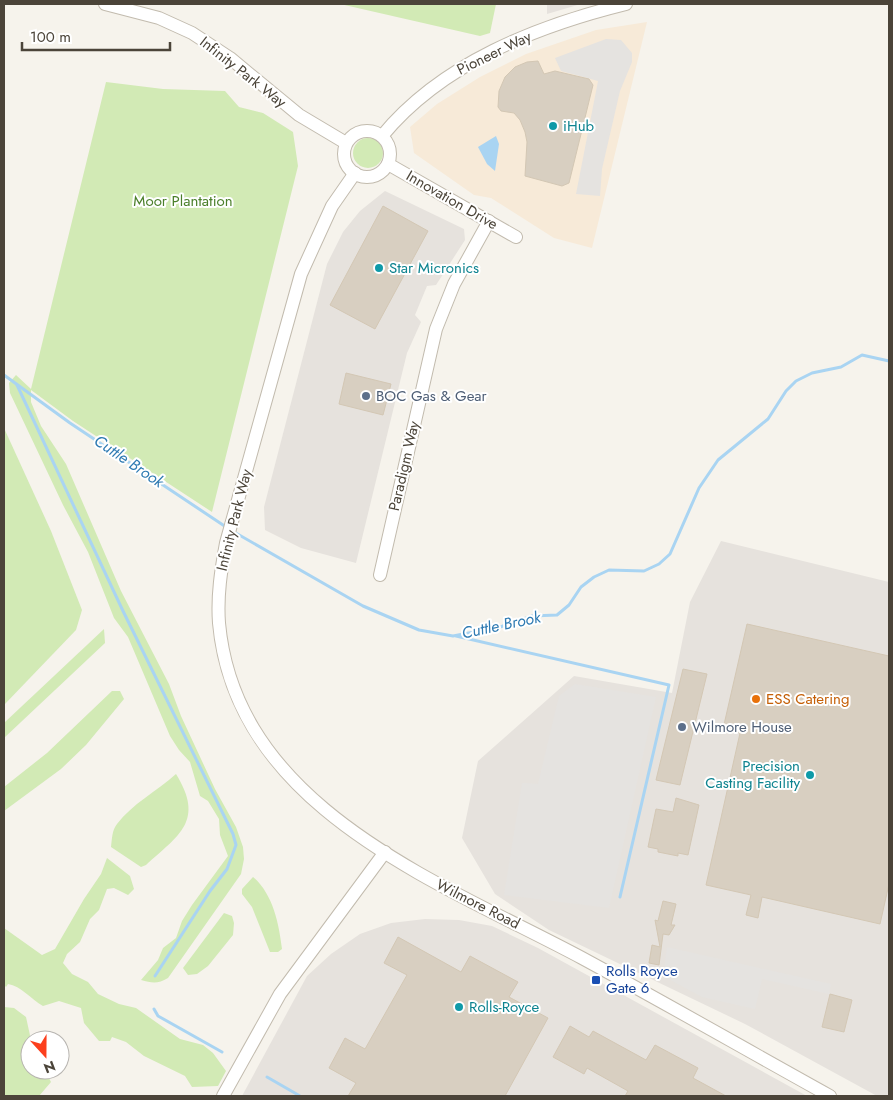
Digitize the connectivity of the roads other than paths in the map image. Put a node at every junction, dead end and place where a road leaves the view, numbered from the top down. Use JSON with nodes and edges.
{"nodes":[{"id":1,"x":106,"y":4,"type":"edge"},
{"id":2,"x":626,"y":4,"type":"edge"},
{"id":3,"x":382,"y":136,"type":"junction"},
{"id":4,"x":346,"y":144,"type":"junction"},
{"id":5,"x":388,"y":164,"type":"junction"},
{"id":6,"x":355,"y":173,"type":"junction"},
{"id":7,"x":489,"y":221,"type":"junction"},
{"id":8,"x":516,"y":237,"type":"dead end"},
{"id":9,"x":380,"y":575,"type":"dead end"},
{"id":10,"x":385,"y":852,"type":"junction"},
{"id":11,"x":223,"y":1096,"type":"edge"},
{"id":12,"x":830,"y":1096,"type":"edge"}],
"edges":[{"from":1,"to":4,"type":"street","name":"Infinity Park Way"},
{"from":2,"to":3,"type":"street","name":"Pioneer Way"},
{"from":3,"to":4,"type":"street"},
{"from":3,"to":5,"type":"street"},
{"from":4,"to":6,"type":"street"},
{"from":5,"to":6,"type":"street"},
{"from":5,"to":7,"type":"street","name":"Innovation Drive"},
{"from":6,"to":10,"type":"street","name":"Infinity Park Way"},
{"from":7,"to":8,"type":"street","name":"Innovation Drive"},
{"from":7,"to":9,"type":"street","name":"Paradigm Way"},
{"from":10,"to":11,"type":"street"},
{"from":10,"to":12,"type":"street","name":"Wilmore Road"}]}
